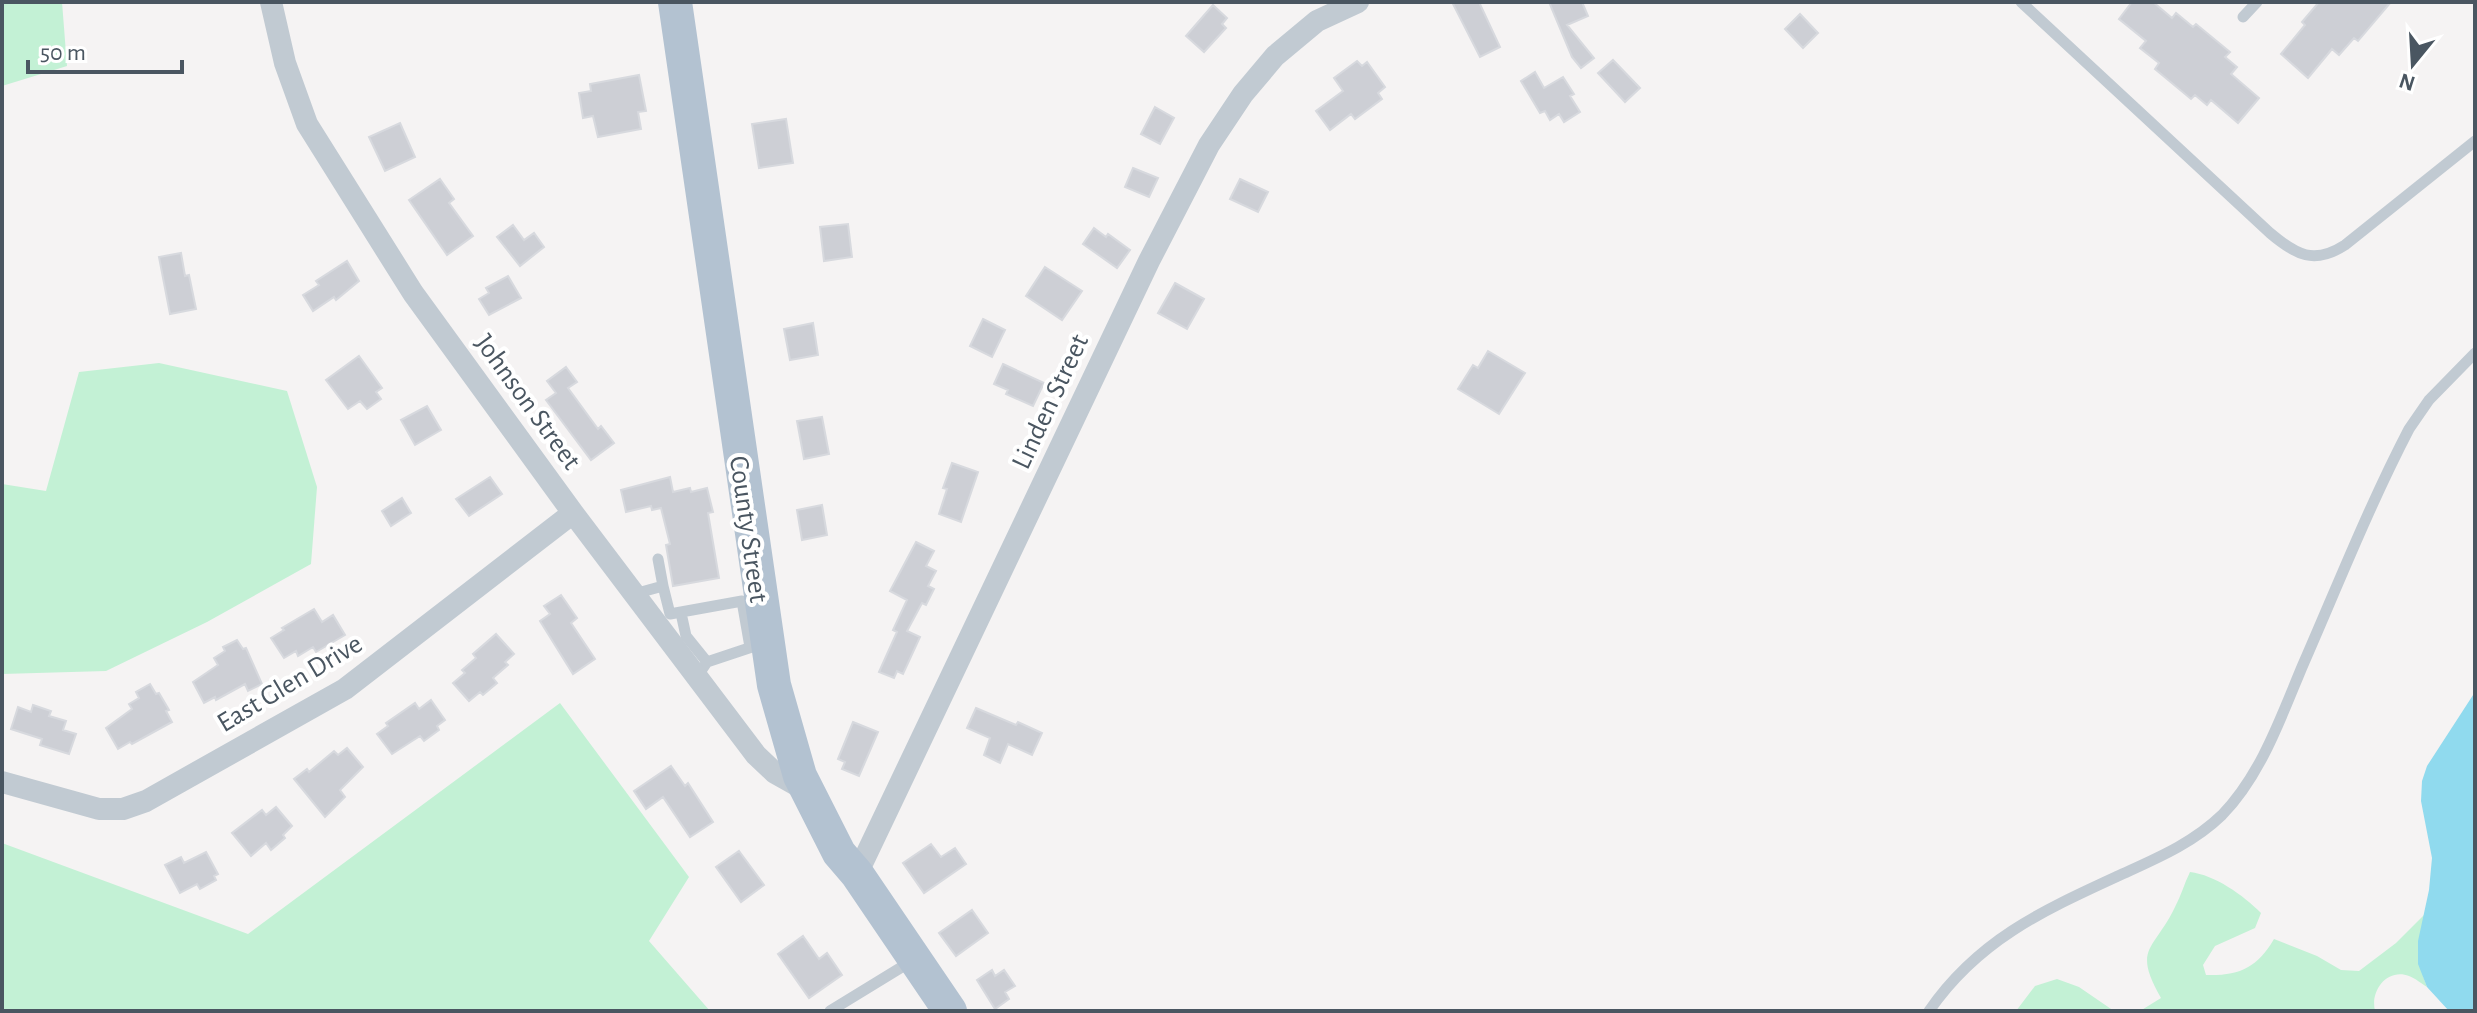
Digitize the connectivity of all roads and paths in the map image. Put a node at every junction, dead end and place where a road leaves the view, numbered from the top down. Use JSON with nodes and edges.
{"nodes":[{"id":1,"x":271,"y":2,"type":"edge"},
{"id":2,"x":675,"y":2,"type":"edge"},
{"id":3,"x":1358,"y":2,"type":"edge"},
{"id":4,"x":2021,"y":2,"type":"edge"},
{"id":5,"x":2257,"y":2,"type":"edge"},
{"id":6,"x":2243,"y":17,"type":"dead end"},
{"id":7,"x":2475,"y":141,"type":"edge"},
{"id":8,"x":2475,"y":353,"type":"edge"},
{"id":9,"x":573,"y":513,"type":"junction"},
{"id":10,"x":658,"y":559,"type":"dead end"},
{"id":11,"x":663,"y":586,"type":"junction"},
{"id":12,"x":634,"y":594,"type":"junction"},
{"id":13,"x":681,"y":613,"type":"junction"},
{"id":14,"x":758,"y":645,"type":"junction"},
{"id":15,"x":702,"y":670,"type":"junction"},
{"id":16,"x":2,"y":782,"type":"edge"},
{"id":17,"x":808,"y":792,"type":"junction"},
{"id":18,"x":857,"y":874,"type":"junction"},
{"id":19,"x":914,"y":959,"type":"junction"},
{"id":20,"x":830,"y":1011,"type":"edge"},
{"id":21,"x":950,"y":1011,"type":"edge"},
{"id":22,"x":1929,"y":1011,"type":"edge"}],
"edges":[{"from":1,"to":9,"type":"street","name":"Johnson Street"},
{"from":2,"to":14,"type":"main road","name":"County Street"},
{"from":3,"to":18,"type":"street","name":"Linden Street"},
{"from":4,"to":7,"type":"lane"},
{"from":5,"to":6,"type":"lane"},
{"from":8,"to":22,"type":"lane"},
{"from":9,"to":12,"type":"street","name":"Johnson Street"},
{"from":9,"to":16,"type":"street","name":"East Glen Drive"},
{"from":10,"to":11,"type":"lane"},
{"from":11,"to":12,"type":"lane"},
{"from":11,"to":13,"type":"lane"},
{"from":12,"to":15,"type":"street","name":"Johnson Street"},
{"from":13,"to":14,"type":"lane"},
{"from":13,"to":15,"type":"lane"},
{"from":14,"to":15,"type":"lane"},
{"from":14,"to":17,"type":"main road","name":"County Street"},
{"from":15,"to":17,"type":"street","name":"Johnson Street"},
{"from":17,"to":18,"type":"main road","name":"County Street"},
{"from":18,"to":19,"type":"main road","name":"County Street"},
{"from":19,"to":20,"type":"lane"},
{"from":19,"to":21,"type":"main road","name":"County Street"}]}
